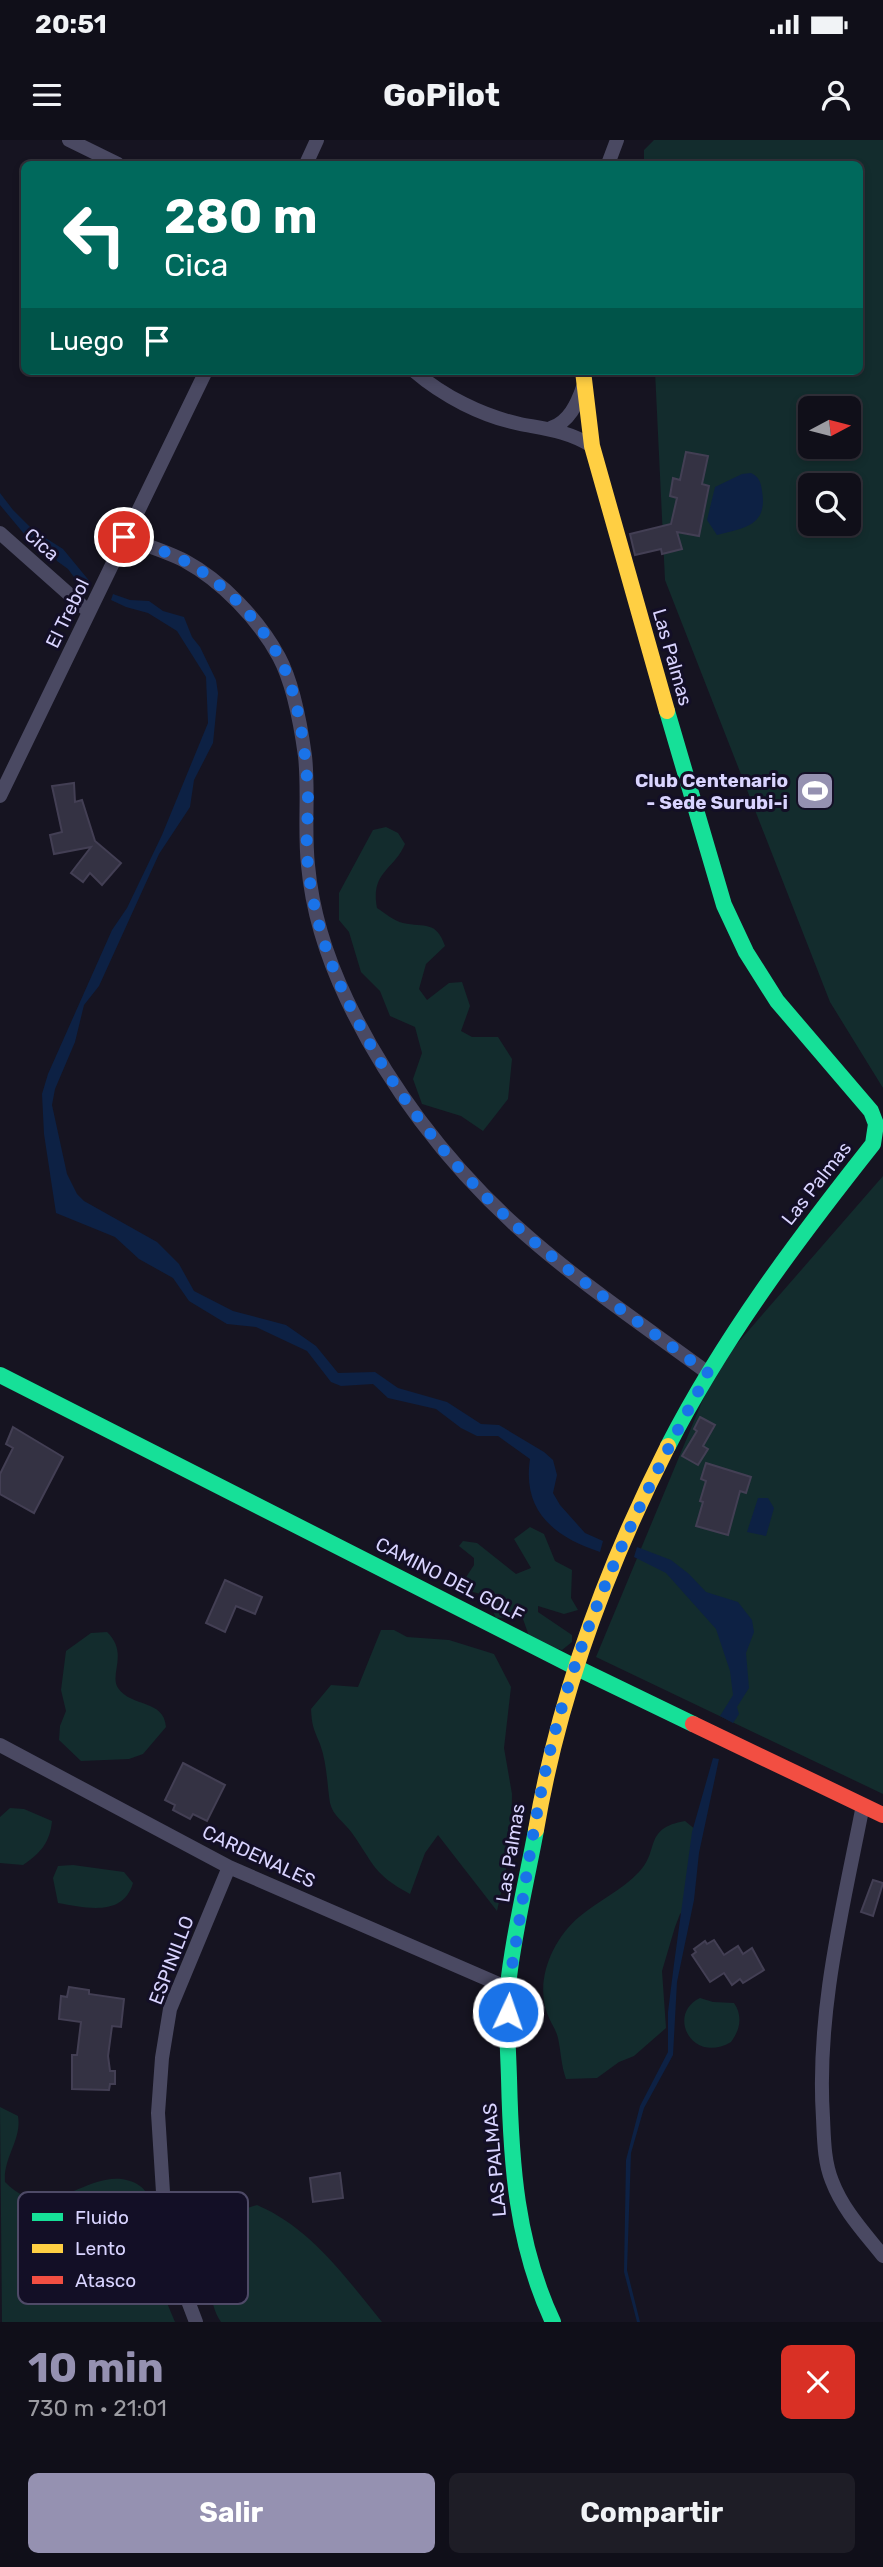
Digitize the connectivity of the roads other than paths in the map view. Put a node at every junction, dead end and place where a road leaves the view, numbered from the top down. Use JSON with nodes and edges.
{"nodes":[{"id":1,"x":69,"y":140,"type":"edge"},
{"id":2,"x":317,"y":140,"type":"edge"},
{"id":3,"x":617,"y":140,"type":"edge"},
{"id":4,"x":112,"y":161,"type":"edge"},
{"id":5,"x":307,"y":161,"type":"edge"},
{"id":6,"x":609,"y":161,"type":"edge"},
{"id":7,"x":204,"y":375,"type":"edge"},
{"id":8,"x":420,"y":375,"type":"edge"},
{"id":9,"x":583,"y":379,"type":"edge"},
{"id":10,"x":551,"y":428,"type":"junction"},
{"id":11,"x":592,"y":446,"type":"junction"},
{"id":12,"x":0,"y":533,"type":"edge"},
{"id":13,"x":124,"y":537,"type":"junction"},
{"id":14,"x":89,"y":612,"type":"junction"},
{"id":15,"x":0,"y":796,"type":"edge"},
{"id":16,"x":708,"y":1373,"type":"junction"},
{"id":17,"x":0,"y":1375,"type":"edge"},
{"id":18,"x":575,"y":1667,"type":"junction"},
{"id":19,"x":0,"y":1745,"type":"edge"},
{"id":20,"x":863,"y":1805,"type":"junction"},
{"id":21,"x":883,"y":1815,"type":"edge"},
{"id":22,"x":229,"y":1867,"type":"junction"},
{"id":23,"x":508,"y":1988,"type":"junction"},
{"id":24,"x":163,"y":2192,"type":"edge"},
{"id":25,"x":883,"y":2256,"type":"edge"},
{"id":26,"x":189,"y":2304,"type":"edge"},
{"id":27,"x":196,"y":2322,"type":"edge"},
{"id":28,"x":553,"y":2322,"type":"edge"}],
"edges":[{"from":1,"to":4,"type":"street"},
{"from":2,"to":5,"type":"street"},
{"from":3,"to":6,"type":"street"},
{"from":7,"to":13,"type":"street","name":"El Trebol"},
{"from":8,"to":10,"type":"street"},
{"from":9,"to":10,"type":"street"},
{"from":9,"to":11,"type":"street","name":"Las Palmas"},
{"from":10,"to":11,"type":"street"},
{"from":11,"to":16,"type":"street","name":"Las Palmas"},
{"from":12,"to":14,"type":"street","name":"Cica"},
{"from":13,"to":14,"type":"street","name":"El Trebol"},
{"from":13,"to":16,"type":"street"},
{"from":14,"to":15,"type":"street","name":"El Trebol"},
{"from":16,"to":18,"type":"street","name":"Las Palmas"},
{"from":17,"to":18,"type":"street","name":"CAMINO DEL GOLF"},
{"from":18,"to":20,"type":"street","name":"CAMINO DEL GOLF"},
{"from":18,"to":23,"type":"street","name":"Las Palmas"},
{"from":19,"to":22,"type":"street","name":"CARDENALES"},
{"from":20,"to":21,"type":"street","name":"CAMINO DEL GOLF"},
{"from":20,"to":25,"type":"street"},
{"from":22,"to":23,"type":"street","name":"CARDENALES"},
{"from":22,"to":24,"type":"street","name":"ESPINILLO"},
{"from":23,"to":28,"type":"street","name":"LAS PALMAS"},
{"from":26,"to":27,"type":"street","name":"ESPINILLO"}]}
